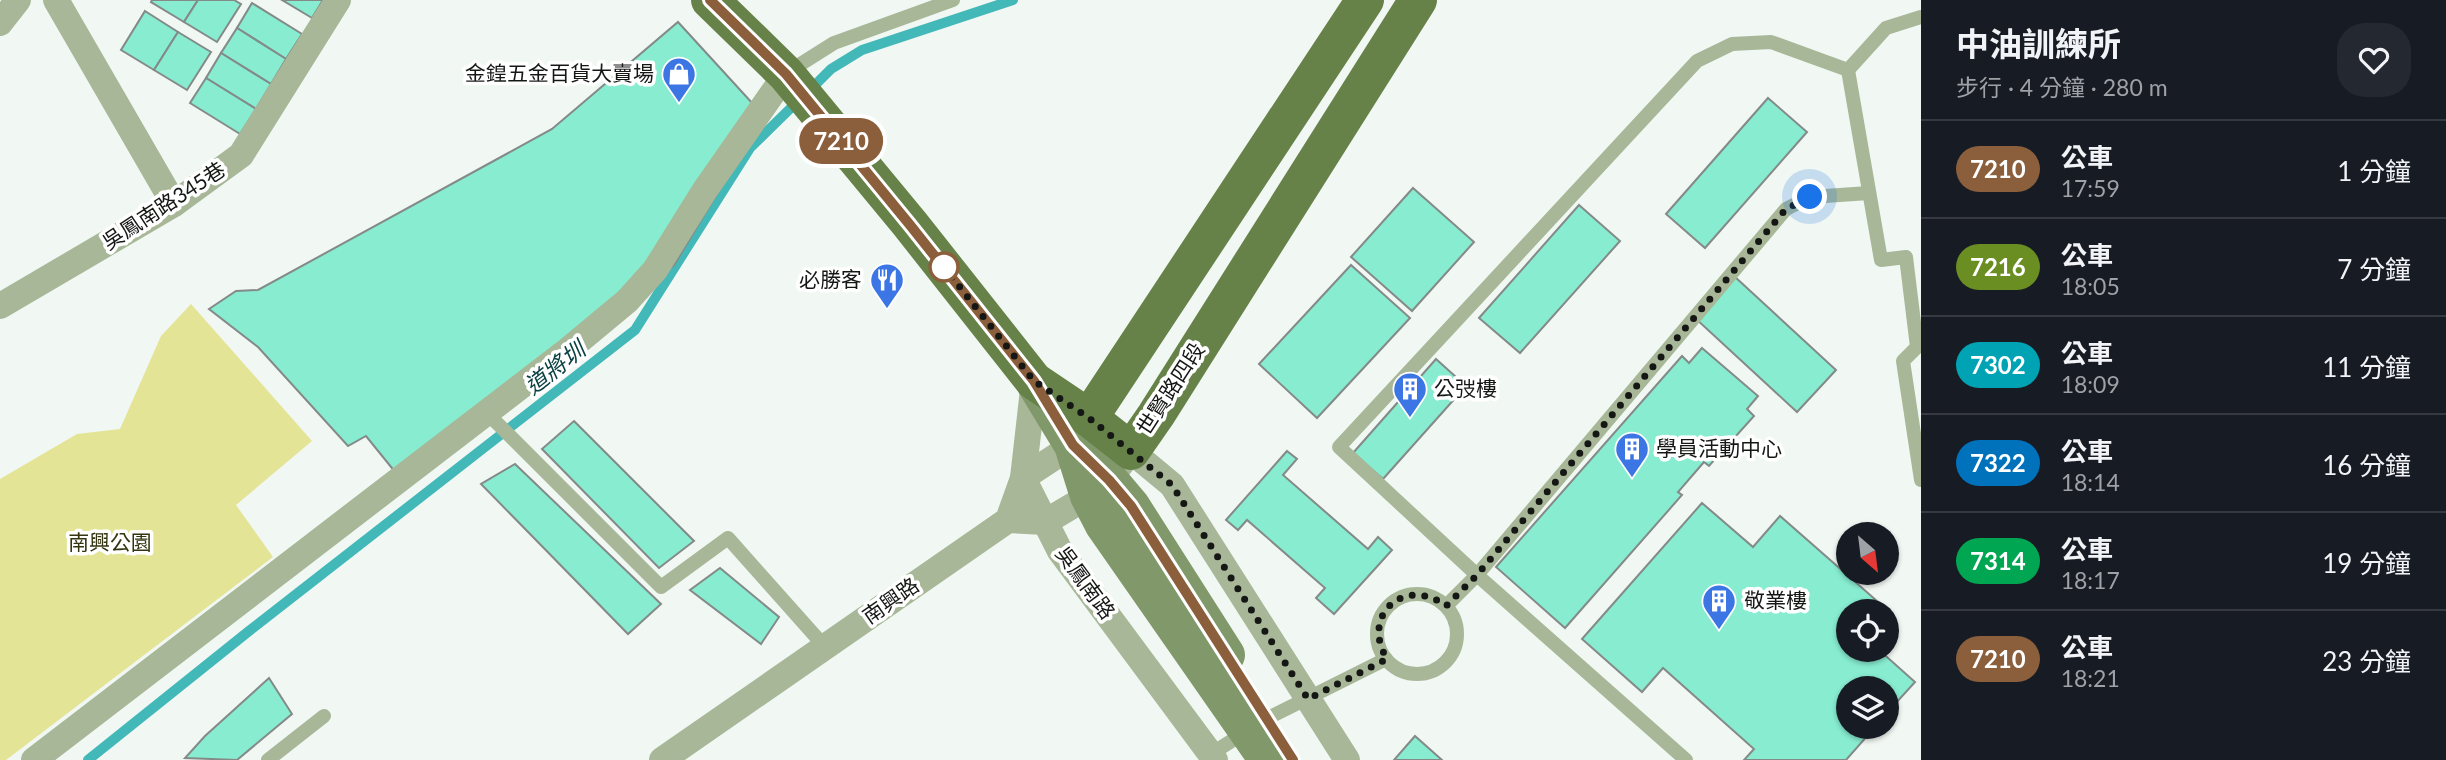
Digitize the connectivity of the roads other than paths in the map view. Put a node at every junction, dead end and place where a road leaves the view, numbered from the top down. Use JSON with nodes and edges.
{"nodes":[{"id":1,"x":18,"y":0,"type":"edge"},
{"id":2,"x":56,"y":0,"type":"edge"},
{"id":3,"x":338,"y":0,"type":"edge"},
{"id":4,"x":710,"y":0,"type":"edge"},
{"id":5,"x":953,"y":0,"type":"edge"},
{"id":6,"x":1365,"y":0,"type":"edge"},
{"id":7,"x":1418,"y":0,"type":"edge"},
{"id":8,"x":1921,"y":20,"type":"edge"},
{"id":9,"x":0,"y":23,"type":"edge"},
{"id":10,"x":1848,"y":70,"type":"junction"},
{"id":11,"x":786,"y":74,"type":"junction"},
{"id":12,"x":1869,"y":193,"type":"junction"},
{"id":13,"x":174,"y":204,"type":"junction"},
{"id":14,"x":0,"y":306,"type":"edge"},
{"id":15,"x":1034,"y":381,"type":"junction"},
{"id":16,"x":485,"y":411,"type":"junction"},
{"id":17,"x":1081,"y":432,"type":"junction"},
{"id":18,"x":1110,"y":476,"type":"junction"},
{"id":19,"x":1023,"y":478,"type":"junction"},
{"id":20,"x":1921,"y":480,"type":"edge"},
{"id":21,"x":1008,"y":520,"type":"junction"},
{"id":22,"x":1045,"y":522,"type":"junction"},
{"id":23,"x":1477,"y":575,"type":"junction"},
{"id":24,"x":1446,"y":606,"type":"junction"},
{"id":25,"x":825,"y":647,"type":"junction"},
{"id":26,"x":1387,"y":659,"type":"junction"},
{"id":27,"x":1308,"y":699,"type":"junction"},
{"id":28,"x":324,"y":716,"type":"dead end"},
{"id":29,"x":1261,"y":736,"type":"edge"},
{"id":30,"x":1213,"y":757,"type":"edge"},
{"id":31,"x":34,"y":760,"type":"edge"},
{"id":32,"x":268,"y":760,"type":"edge"},
{"id":33,"x":663,"y":760,"type":"edge"},
{"id":34,"x":1293,"y":760,"type":"edge"},
{"id":35,"x":1346,"y":760,"type":"edge"},
{"id":36,"x":1686,"y":760,"type":"edge"}],
"edges":[{"from":1,"to":9,"type":"street"},
{"from":2,"to":13,"type":"street"},
{"from":3,"to":13,"type":"street","name":"吳鳳南路345巷"},
{"from":4,"to":11,"type":"main road"},
{"from":5,"to":11,"type":"lane"},
{"from":6,"to":17,"type":"main road"},
{"from":7,"to":18,"type":"main road","name":"世賢路四段"},
{"from":8,"to":10,"type":"lane"},
{"from":10,"to":12,"type":"lane"},
{"from":10,"to":23,"type":"lane"},
{"from":11,"to":15,"type":"main road"},
{"from":11,"to":16,"type":"street"},
{"from":12,"to":20,"type":"lane"},
{"from":12,"to":23,"type":"lane"},
{"from":13,"to":14,"type":"street","name":"吳鳳南路345巷"},
{"from":15,"to":17,"type":"main road"},
{"from":15,"to":19,"type":"street"},
{"from":16,"to":25,"type":"lane"},
{"from":16,"to":31,"type":"street"},
{"from":17,"to":18,"type":"main road","name":"世賢路四段"},
{"from":17,"to":18,"type":"street"},
{"from":17,"to":19,"type":"street"},
{"from":18,"to":22,"type":"street"},
{"from":18,"to":27,"type":"street"},
{"from":18,"to":29,"type":"street"},
{"from":19,"to":21,"type":"street"},
{"from":19,"to":22,"type":"street","name":"吳鳳南路"},
{"from":21,"to":22,"type":"street"},
{"from":21,"to":25,"type":"street","name":"南興路"},
{"from":22,"to":30,"type":"street","name":"吳鳳南路"},
{"from":23,"to":24,"type":"lane"},
{"from":23,"to":36,"type":"lane"},
{"from":24,"to":26,"type":"lane"},
{"from":24,"to":26,"type":"lane"},
{"from":25,"to":33,"type":"street","name":"南興路"},
{"from":26,"to":27,"type":"lane"},
{"from":27,"to":29,"type":"lane"},
{"from":27,"to":35,"type":"street"},
{"from":28,"to":32,"type":"lane"},
{"from":29,"to":30,"type":"lane"},
{"from":29,"to":34,"type":"street"}]}
